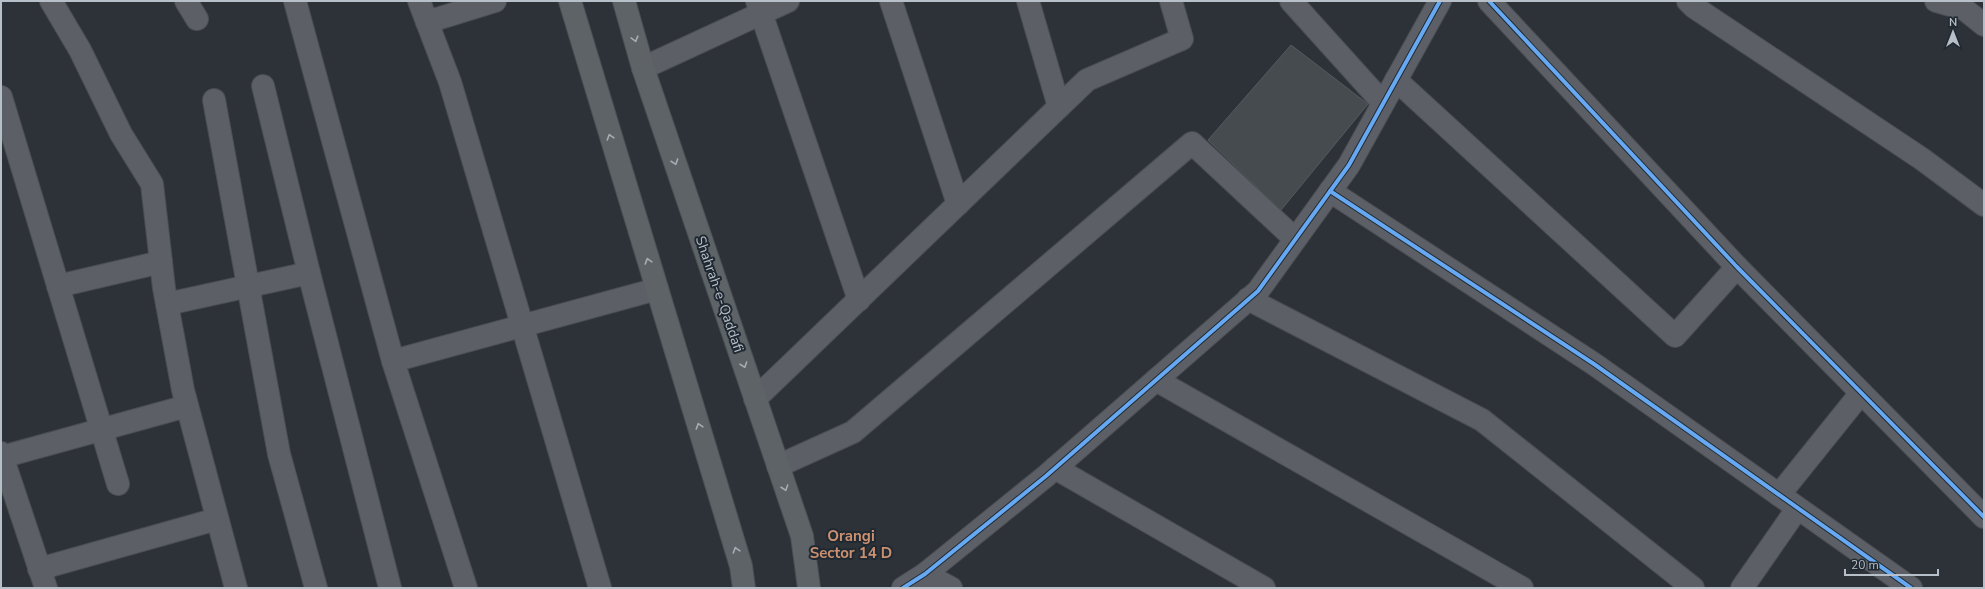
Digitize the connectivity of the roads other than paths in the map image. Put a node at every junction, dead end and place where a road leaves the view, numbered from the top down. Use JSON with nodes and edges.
{"nodes":[{"id":1,"x":51,"y":1,"type":"edge"},
{"id":2,"x":295,"y":1,"type":"edge"},
{"id":3,"x":418,"y":1,"type":"edge"},
{"id":4,"x":495,"y":1,"type":"edge"},
{"id":5,"x":570,"y":1,"type":"edge"},
{"id":6,"x":624,"y":1,"type":"edge"},
{"id":7,"x":788,"y":1,"type":"edge"},
{"id":8,"x":891,"y":1,"type":"edge"},
{"id":9,"x":1028,"y":1,"type":"edge"},
{"id":10,"x":1171,"y":1,"type":"edge"},
{"id":11,"x":1291,"y":1,"type":"edge"},
{"id":12,"x":1440,"y":1,"type":"edge"},
{"id":13,"x":1489,"y":1,"type":"edge"},
{"id":14,"x":1688,"y":1,"type":"edge"},
{"id":15,"x":1936,"y":1,"type":"edge"},
{"id":16,"x":759,"y":7,"type":"edge"},
{"id":17,"x":427,"y":22,"type":"junction"},
{"id":18,"x":1984,"y":25,"type":"edge"},
{"id":19,"x":643,"y":68,"type":"junction"},
{"id":20,"x":1396,"y":80,"type":"junction"},
{"id":21,"x":263,"y":86,"type":"dead end"},
{"id":22,"x":1,"y":97,"type":"edge"},
{"id":23,"x":214,"y":100,"type":"dead end"},
{"id":24,"x":1383,"y":103,"type":"junction"},
{"id":25,"x":1059,"y":107,"type":"junction"},
{"id":26,"x":1330,"y":191,"type":"junction"},
{"id":27,"x":958,"y":204,"type":"junction"},
{"id":28,"x":1984,"y":205,"type":"edge"},
{"id":29,"x":1295,"y":239,"type":"junction"},
{"id":30,"x":161,"y":262,"type":"junction"},
{"id":31,"x":1737,"y":267,"type":"junction"},
{"id":32,"x":308,"y":273,"type":"junction"},
{"id":33,"x":58,"y":286,"type":"junction"},
{"id":34,"x":248,"y":286,"type":"junction"},
{"id":35,"x":657,"y":289,"type":"junction"},
{"id":36,"x":1248,"y":299,"type":"junction"},
{"id":37,"x":859,"y":300,"type":"junction"},
{"id":38,"x":167,"y":304,"type":"junction"},
{"id":39,"x":522,"y":326,"type":"junction"},
{"id":40,"x":393,"y":361,"type":"junction"},
{"id":41,"x":1156,"y":380,"type":"junction"},
{"id":42,"x":1861,"y":393,"type":"junction"},
{"id":43,"x":755,"y":399,"type":"junction"},
{"id":44,"x":187,"y":406,"type":"junction"},
{"id":45,"x":102,"y":430,"type":"junction"},
{"id":46,"x":2,"y":455,"type":"edge"},
{"id":47,"x":778,"y":466,"type":"junction"},
{"id":48,"x":1055,"y":468,"type":"junction"},
{"id":49,"x":118,"y":484,"type":"dead end"},
{"id":50,"x":1779,"y":495,"type":"junction"},
{"id":51,"x":1797,"y":509,"type":"junction"},
{"id":52,"x":1984,"y":517,"type":"edge"},
{"id":53,"x":217,"y":519,"type":"junction"},
{"id":54,"x":925,"y":574,"type":"junction"},
{"id":55,"x":42,"y":578,"type":"edge"},
{"id":56,"x":1908,"y":587,"type":"edge"},
{"id":57,"x":236,"y":588,"type":"edge"},
{"id":58,"x":316,"y":588,"type":"edge"},
{"id":59,"x":390,"y":588,"type":"edge"},
{"id":60,"x":466,"y":588,"type":"edge"},
{"id":61,"x":600,"y":588,"type":"edge"},
{"id":62,"x":744,"y":588,"type":"edge"},
{"id":63,"x":809,"y":588,"type":"edge"},
{"id":64,"x":903,"y":588,"type":"edge"},
{"id":65,"x":951,"y":588,"type":"edge"},
{"id":66,"x":1264,"y":588,"type":"edge"},
{"id":67,"x":1522,"y":588,"type":"edge"},
{"id":68,"x":1693,"y":588,"type":"edge"},
{"id":69,"x":1742,"y":588,"type":"edge"}],
"edges":[{"from":1,"to":30,"type":"street"},
{"from":2,"to":40,"type":"street"},
{"from":3,"to":17,"type":"street"},
{"from":4,"to":17,"type":"street"},
{"from":35,"to":5,"type":"main road","one_way":true},
{"from":6,"to":19,"type":"main road","name":"Shahrah-e-Qaddafi","one_way":true},
{"from":7,"to":16,"type":"street"},
{"from":8,"to":27,"type":"street"},
{"from":9,"to":25,"type":"street"},
{"from":10,"to":25,"type":"street"},
{"from":11,"to":24,"type":"street"},
{"from":12,"to":20,"type":"street"},
{"from":13,"to":31,"type":"street"},
{"from":14,"to":28,"type":"street"},
{"from":15,"to":18,"type":"street"},
{"from":16,"to":19,"type":"street"},
{"from":16,"to":37,"type":"street"},
{"from":17,"to":39,"type":"street"},
{"from":19,"to":43,"type":"main road","name":"Shahrah-e-Qaddafi","one_way":true},
{"from":20,"to":24,"type":"street"},
{"from":20,"to":31,"type":"street"},
{"from":21,"to":32,"type":"street"},
{"from":22,"to":33,"type":"street"},
{"from":23,"to":34,"type":"street"},
{"from":24,"to":26,"type":"street"},
{"from":25,"to":27,"type":"street"},
{"from":26,"to":29,"type":"street"},
{"from":26,"to":50,"type":"street"},
{"from":27,"to":37,"type":"street"},
{"from":29,"to":36,"type":"street"},
{"from":29,"to":47,"type":"street"},
{"from":30,"to":33,"type":"street"},
{"from":30,"to":38,"type":"street"},
{"from":31,"to":42,"type":"street"},
{"from":32,"to":34,"type":"street"},
{"from":32,"to":59,"type":"street"},
{"from":33,"to":45,"type":"street"},
{"from":34,"to":38,"type":"street"},
{"from":34,"to":58,"type":"street"},
{"from":35,"to":39,"type":"street"},
{"from":62,"to":35,"type":"main road","one_way":true},
{"from":36,"to":41,"type":"street"},
{"from":36,"to":68,"type":"street"},
{"from":37,"to":43,"type":"street"},
{"from":38,"to":44,"type":"street"},
{"from":39,"to":40,"type":"street"},
{"from":39,"to":61,"type":"street"},
{"from":40,"to":60,"type":"street"},
{"from":41,"to":48,"type":"street"},
{"from":41,"to":67,"type":"street"},
{"from":42,"to":50,"type":"street"},
{"from":42,"to":52,"type":"street"},
{"from":43,"to":47,"type":"main road","name":"Shahrah-e-Qaddafi"},
{"from":44,"to":45,"type":"street"},
{"from":44,"to":53,"type":"street"},
{"from":45,"to":46,"type":"street"},
{"from":45,"to":49,"type":"street"},
{"from":46,"to":55,"type":"street"},
{"from":47,"to":63,"type":"main road","name":"Shahrah-e-Qaddafi","one_way":true},
{"from":48,"to":54,"type":"street"},
{"from":48,"to":66,"type":"street"},
{"from":50,"to":51,"type":"street"},
{"from":51,"to":56,"type":"street"},
{"from":51,"to":69,"type":"street"},
{"from":53,"to":55,"type":"street"},
{"from":53,"to":57,"type":"street"},
{"from":54,"to":64,"type":"street"},
{"from":54,"to":65,"type":"street"}]}
